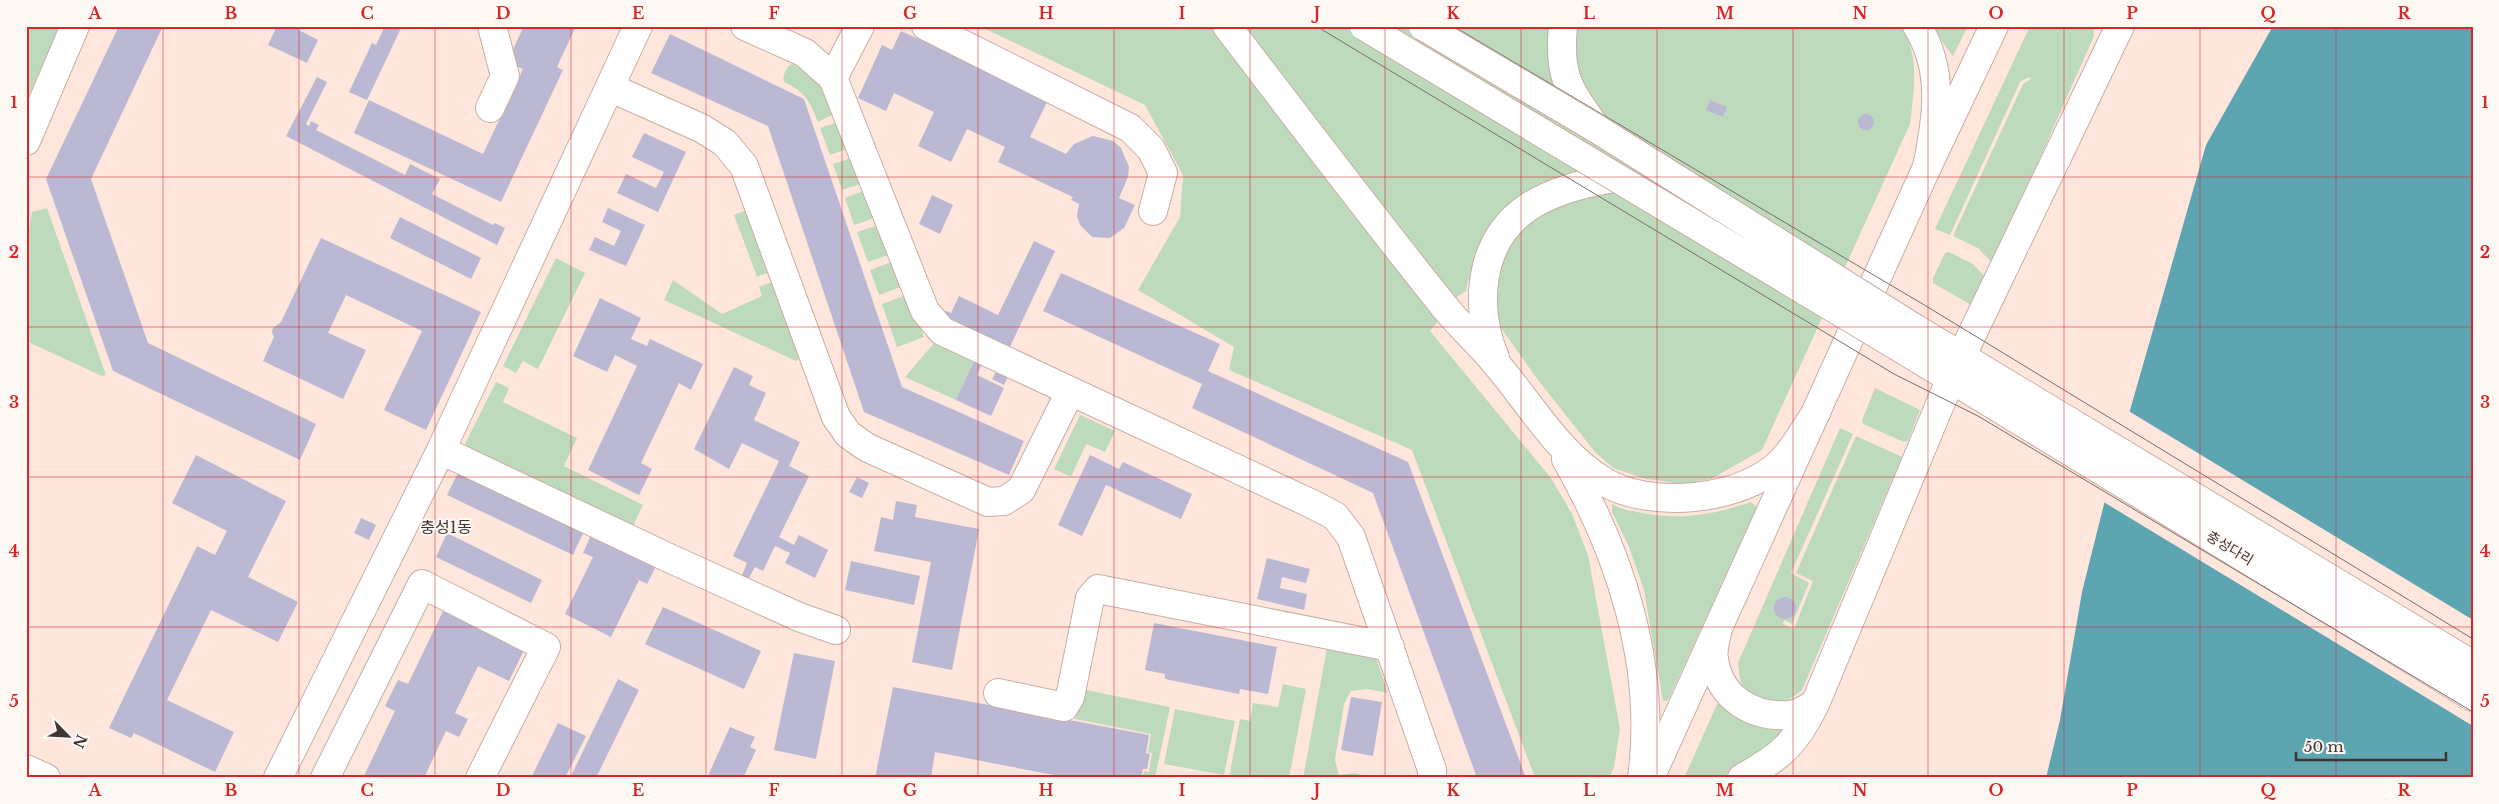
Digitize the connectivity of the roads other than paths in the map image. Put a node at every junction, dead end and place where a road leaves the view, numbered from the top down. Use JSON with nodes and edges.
{"nodes":[{"id":1,"x":75,"y":26,"type":"edge"},
{"id":2,"x":492,"y":26,"type":"edge"},
{"id":3,"x":638,"y":26,"type":"edge"},
{"id":4,"x":745,"y":26,"type":"edge"},
{"id":5,"x":860,"y":26,"type":"edge"},
{"id":6,"x":926,"y":26,"type":"edge"},
{"id":7,"x":1227,"y":26,"type":"edge"},
{"id":8,"x":1364,"y":26,"type":"edge"},
{"id":9,"x":1423,"y":26,"type":"edge"},
{"id":10,"x":1563,"y":26,"type":"edge"},
{"id":11,"x":1917,"y":26,"type":"edge"},
{"id":12,"x":1994,"y":26,"type":"edge"},
{"id":13,"x":2118,"y":28,"type":"edge"},
{"id":14,"x":833,"y":78,"type":"junction"},
{"id":15,"x":611,"y":88,"type":"junction"},
{"id":16,"x":490,"y":108,"type":"dead end"},
{"id":17,"x":1597,"y":129,"type":"junction"},
{"id":18,"x":26,"y":141,"type":"edge"},
{"id":19,"x":1927,"y":167,"type":"junction"},
{"id":20,"x":1614,"y":178,"type":"junction"},
{"id":21,"x":1153,"y":211,"type":"dead end"},
{"id":22,"x":1911,"y":340,"type":"junction"},
{"id":23,"x":1498,"y":365,"type":"junction"},
{"id":24,"x":1957,"y":367,"type":"junction"},
{"id":25,"x":1994,"y":389,"type":"junction"},
{"id":26,"x":1070,"y":392,"type":"junction"},
{"id":27,"x":1816,"y":413,"type":"junction"},
{"id":28,"x":1553,"y":436,"type":"junction"},
{"id":29,"x":441,"y":450,"type":"junction"},
{"id":30,"x":1718,"y":628,"type":"junction"},
{"id":31,"x":836,"y":630,"type":"dead end"},
{"id":32,"x":1390,"y":647,"type":"junction"},
{"id":33,"x":2473,"y":665,"type":"edge"},
{"id":34,"x":998,"y":693,"type":"dead end"},
{"id":35,"x":2473,"y":697,"type":"edge"},
{"id":36,"x":1815,"y":704,"type":"junction"},
{"id":37,"x":26,"y":769,"type":"edge"},
{"id":38,"x":46,"y":778,"type":"edge"},
{"id":39,"x":278,"y":778,"type":"edge"},
{"id":40,"x":325,"y":778,"type":"edge"},
{"id":41,"x":480,"y":778,"type":"edge"},
{"id":42,"x":1432,"y":778,"type":"edge"},
{"id":43,"x":1642,"y":778,"type":"edge"},
{"id":44,"x":1650,"y":778,"type":"edge"},
{"id":45,"x":1742,"y":778,"type":"edge"}],
"edges":[{"from":1,"to":18,"type":"main road"},
{"from":2,"to":16,"type":"main road"},
{"from":3,"to":15,"type":"main road"},
{"from":4,"to":14,"type":"main road"},
{"from":5,"to":14,"type":"main road"},
{"from":6,"to":21,"type":"main road"},
{"from":7,"to":23,"type":"main road"},
{"from":8,"to":20,"type":"main road","bridge":true},
{"from":9,"to":17,"type":"main road","bridge":true},
{"from":10,"to":17,"type":"main road"},
{"from":11,"to":19,"type":"main road"},
{"from":12,"to":19,"type":"main road"},
{"from":13,"to":24,"type":"main road"},
{"from":14,"to":26,"type":"main road"},
{"from":15,"to":26,"type":"main road"},
{"from":15,"to":29,"type":"main road"},
{"from":17,"to":22,"type":"main road","bridge":true},
{"from":19,"to":27,"type":"main road"},
{"from":20,"to":22,"type":"main road","bridge":true},
{"from":20,"to":23,"type":"main road"},
{"from":22,"to":24,"type":"main road"},
{"from":23,"to":28,"type":"main road"},
{"from":24,"to":25,"type":"main road"},
{"from":24,"to":36,"type":"main road"},
{"from":25,"to":33,"type":"main road","name":"충성다리"},
{"from":25,"to":35,"type":"main road","name":"충성다리"},
{"from":26,"to":32,"type":"main road"},
{"from":27,"to":28,"type":"main road"},
{"from":27,"to":30,"type":"main road"},
{"from":28,"to":43,"type":"main road"},
{"from":29,"to":31,"type":"main road"},
{"from":29,"to":39,"type":"main road"},
{"from":30,"to":36,"type":"main road"},
{"from":30,"to":44,"type":"main road"},
{"from":32,"to":34,"type":"main road"},
{"from":32,"to":42,"type":"main road"},
{"from":36,"to":45,"type":"main road"},
{"from":37,"to":38,"type":"main road"},
{"from":40,"to":41,"type":"main road"}]}
